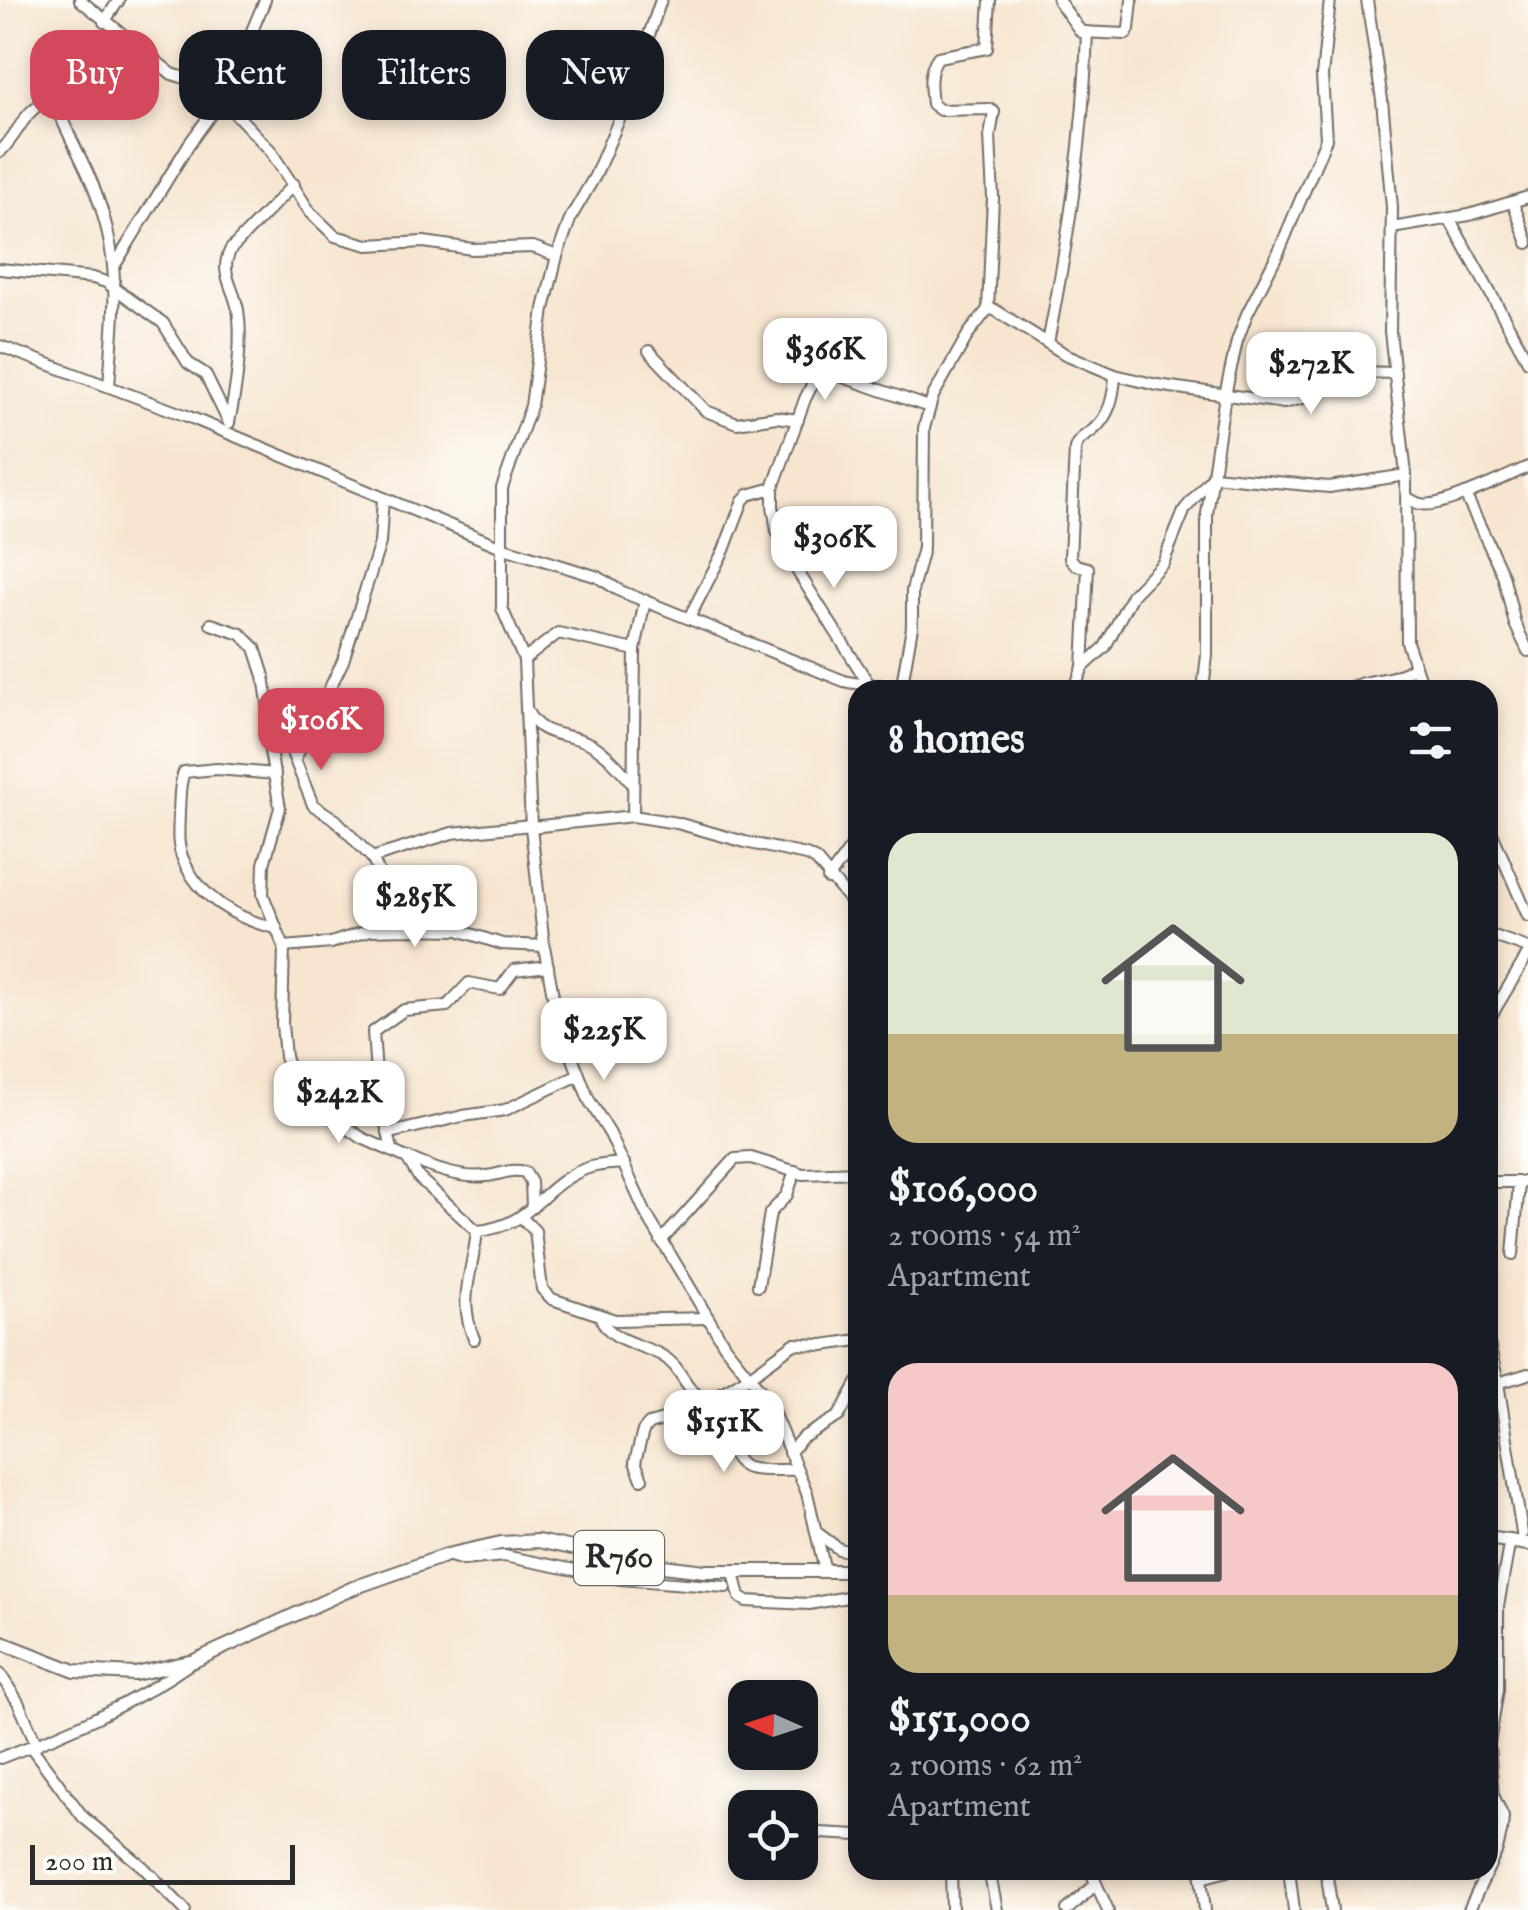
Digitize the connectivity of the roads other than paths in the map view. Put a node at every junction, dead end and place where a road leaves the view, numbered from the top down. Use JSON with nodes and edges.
{"nodes":[{"id":1,"x":80,"y":0,"type":"edge"},
{"id":2,"x":120,"y":0,"type":"edge"},
{"id":3,"x":266,"y":0,"type":"edge"},
{"id":4,"x":661,"y":0,"type":"edge"},
{"id":5,"x":990,"y":0,"type":"edge"},
{"id":6,"x":1058,"y":0,"type":"edge"},
{"id":7,"x":1132,"y":0,"type":"edge"},
{"id":8,"x":1330,"y":0,"type":"edge"},
{"id":9,"x":1367,"y":0,"type":"edge"},
{"id":10,"x":104,"y":22,"type":"junction"},
{"id":11,"x":253,"y":30,"type":"edge"},
{"id":12,"x":1087,"y":32,"type":"junction"},
{"id":13,"x":179,"y":76,"type":"edge"},
{"id":14,"x":30,"y":111,"type":"edge"},
{"id":15,"x":63,"y":120,"type":"edge"},
{"id":16,"x":203,"y":120,"type":"edge"},
{"id":17,"x":242,"y":120,"type":"edge"},
{"id":18,"x":0,"y":152,"type":"edge"},
{"id":19,"x":294,"y":184,"type":"junction"},
{"id":20,"x":1528,"y":197,"type":"edge"},
{"id":21,"x":1512,"y":203,"type":"junction"},
{"id":22,"x":1450,"y":220,"type":"junction"},
{"id":23,"x":1392,"y":228,"type":"junction"},
{"id":24,"x":1528,"y":242,"type":"edge"},
{"id":25,"x":557,"y":256,"type":"junction"},
{"id":26,"x":115,"y":266,"type":"junction"},
{"id":27,"x":0,"y":269,"type":"edge"},
{"id":28,"x":117,"y":291,"type":"junction"},
{"id":29,"x":988,"y":309,"type":"junction"},
{"id":30,"x":1048,"y":343,"type":"junction"},
{"id":31,"x":0,"y":346,"type":"edge"},
{"id":32,"x":649,"y":351,"type":"dead end"},
{"id":33,"x":1528,"y":361,"type":"edge"},
{"id":34,"x":1395,"y":374,"type":"junction"},
{"id":35,"x":1115,"y":375,"type":"junction"},
{"id":36,"x":109,"y":386,"type":"junction"},
{"id":37,"x":1225,"y":395,"type":"junction"},
{"id":38,"x":929,"y":408,"type":"junction"},
{"id":39,"x":798,"y":420,"type":"junction"},
{"id":40,"x":228,"y":428,"type":"junction"},
{"id":41,"x":1528,"y":468,"type":"edge"},
{"id":42,"x":1406,"y":475,"type":"junction"},
{"id":43,"x":1213,"y":476,"type":"junction"},
{"id":44,"x":773,"y":488,"type":"junction"},
{"id":45,"x":1464,"y":494,"type":"junction"},
{"id":46,"x":1406,"y":497,"type":"junction"},
{"id":47,"x":384,"y":498,"type":"junction"},
{"id":48,"x":504,"y":548,"type":"junction"},
{"id":49,"x":644,"y":600,"type":"junction"},
{"id":50,"x":690,"y":618,"type":"junction"},
{"id":51,"x":211,"y":624,"type":"dead end"},
{"id":52,"x":635,"y":650,"type":"junction"},
{"id":53,"x":1528,"y":651,"type":"edge"},
{"id":54,"x":524,"y":660,"type":"junction"},
{"id":55,"x":1414,"y":666,"type":"junction"},
{"id":56,"x":1083,"y":668,"type":"junction"},
{"id":57,"x":866,"y":680,"type":"edge"},
{"id":58,"x":900,"y":680,"type":"edge"},
{"id":59,"x":1078,"y":680,"type":"edge"},
{"id":60,"x":1204,"y":680,"type":"edge"},
{"id":61,"x":1383,"y":680,"type":"edge"},
{"id":62,"x":1419,"y":680,"type":"edge"},
{"id":63,"x":848,"y":682,"type":"edge"},
{"id":64,"x":525,"y":706,"type":"junction"},
{"id":65,"x":285,"y":735,"type":"junction"},
{"id":66,"x":296,"y":758,"type":"junction"},
{"id":67,"x":275,"y":774,"type":"junction"},
{"id":68,"x":633,"y":784,"type":"junction"},
{"id":69,"x":634,"y":816,"type":"junction"},
{"id":70,"x":531,"y":826,"type":"junction"},
{"id":71,"x":1498,"y":847,"type":"edge"},
{"id":72,"x":848,"y":852,"type":"edge"},
{"id":73,"x":372,"y":858,"type":"junction"},
{"id":74,"x":828,"y":879,"type":"junction"},
{"id":75,"x":848,"y":900,"type":"edge"},
{"id":76,"x":1528,"y":916,"type":"edge"},
{"id":77,"x":276,"y":928,"type":"junction"},
{"id":78,"x":370,"y":930,"type":"junction"},
{"id":79,"x":1498,"y":938,"type":"edge"},
{"id":80,"x":544,"y":946,"type":"junction"},
{"id":81,"x":284,"y":948,"type":"junction"},
{"id":82,"x":1528,"y":951,"type":"edge"},
{"id":83,"x":548,"y":966,"type":"junction"},
{"id":84,"x":1498,"y":1004,"type":"edge"},
{"id":85,"x":579,"y":1075,"type":"junction"},
{"id":86,"x":390,"y":1133,"type":"junction"},
{"id":87,"x":392,"y":1148,"type":"junction"},
{"id":88,"x":407,"y":1158,"type":"junction"},
{"id":89,"x":624,"y":1163,"type":"junction"},
{"id":90,"x":795,"y":1171,"type":"junction"},
{"id":91,"x":848,"y":1173,"type":"edge"},
{"id":92,"x":1498,"y":1182,"type":"edge"},
{"id":93,"x":1524,"y":1182,"type":"edge"},
{"id":94,"x":532,"y":1208,"type":"junction"},
{"id":95,"x":522,"y":1217,"type":"junction"},
{"id":96,"x":477,"y":1231,"type":"junction"},
{"id":97,"x":662,"y":1241,"type":"junction"},
{"id":98,"x":1513,"y":1254,"type":"dead end"},
{"id":99,"x":758,"y":1286,"type":"dead end"},
{"id":100,"x":601,"y":1318,"type":"junction"},
{"id":101,"x":708,"y":1318,"type":"junction"},
{"id":102,"x":474,"y":1339,"type":"dead end"},
{"id":103,"x":848,"y":1341,"type":"edge"},
{"id":104,"x":1528,"y":1374,"type":"edge"},
{"id":105,"x":750,"y":1376,"type":"junction"},
{"id":106,"x":1498,"y":1383,"type":"joint"},
{"id":107,"x":708,"y":1399,"type":"junction"},
{"id":108,"x":848,"y":1401,"type":"edge"},
{"id":109,"x":789,"y":1453,"type":"junction"},
{"id":110,"x":798,"y":1470,"type":"junction"},
{"id":111,"x":642,"y":1479,"type":"dead end"},
{"id":112,"x":816,"y":1532,"type":"junction"},
{"id":113,"x":1521,"y":1537,"type":"edge"},
{"id":114,"x":848,"y":1551,"type":"edge"},
{"id":115,"x":447,"y":1555,"type":"junction"},
{"id":116,"x":825,"y":1571,"type":"junction"},
{"id":117,"x":848,"y":1571,"type":"edge"},
{"id":118,"x":732,"y":1580,"type":"junction"},
{"id":119,"x":848,"y":1598,"type":"edge"},
{"id":120,"x":1498,"y":1606,"type":"edge"},
{"id":121,"x":1498,"y":1606,"type":"edge"},
{"id":122,"x":0,"y":1642,"type":"edge"},
{"id":123,"x":194,"y":1661,"type":"junction"},
{"id":124,"x":0,"y":1674,"type":"edge"},
{"id":125,"x":1498,"y":1689,"type":"edge"},
{"id":126,"x":34,"y":1746,"type":"junction"},
{"id":127,"x":0,"y":1758,"type":"edge"},
{"id":128,"x":1498,"y":1806,"type":"edge"},
{"id":129,"x":818,"y":1833,"type":"edge"},
{"id":130,"x":848,"y":1835,"type":"edge"},
{"id":131,"x":1498,"y":1843,"type":"edge"},
{"id":132,"x":951,"y":1880,"type":"edge"},
{"id":133,"x":991,"y":1880,"type":"edge"},
{"id":134,"x":1094,"y":1880,"type":"edge"},
{"id":135,"x":1201,"y":1880,"type":"edge"},
{"id":136,"x":1290,"y":1880,"type":"edge"},
{"id":137,"x":1328,"y":1880,"type":"edge"},
{"id":138,"x":1482,"y":1880,"type":"edge"},
{"id":139,"x":1096,"y":1884,"type":"junction"},
{"id":140,"x":185,"y":1910,"type":"edge"},
{"id":141,"x":952,"y":1910,"type":"edge"},
{"id":142,"x":997,"y":1910,"type":"edge"},
{"id":143,"x":1067,"y":1910,"type":"edge"},
{"id":144,"x":1108,"y":1910,"type":"edge"},
{"id":145,"x":1205,"y":1910,"type":"edge"},
{"id":146,"x":1294,"y":1910,"type":"edge"},
{"id":147,"x":1332,"y":1910,"type":"edge"},
{"id":148,"x":1469,"y":1910,"type":"edge"}],
"edges":[{"from":1,"to":10,"type":"street"},
{"from":2,"to":10,"type":"street"},
{"from":3,"to":11,"type":"street"},
{"from":4,"to":25,"type":"street"},
{"from":5,"to":29,"type":"street"},
{"from":6,"to":12,"type":"street"},
{"from":7,"to":12,"type":"street"},
{"from":8,"to":37,"type":"street"},
{"from":9,"to":23,"type":"street"},
{"from":10,"to":13,"type":"street"},
{"from":12,"to":30,"type":"street"},
{"from":14,"to":18,"type":"street"},
{"from":15,"to":26,"type":"street"},
{"from":16,"to":26,"type":"street"},
{"from":17,"to":19,"type":"street"},
{"from":19,"to":25,"type":"street"},
{"from":19,"to":40,"type":"street"},
{"from":20,"to":21,"type":"street"},
{"from":21,"to":22,"type":"street"},
{"from":21,"to":24,"type":"street"},
{"from":22,"to":23,"type":"street"},
{"from":22,"to":33,"type":"street"},
{"from":23,"to":34,"type":"street"},
{"from":25,"to":48,"type":"street"},
{"from":26,"to":28,"type":"street"},
{"from":27,"to":28,"type":"street"},
{"from":28,"to":36,"type":"street"},
{"from":28,"to":40,"type":"street"},
{"from":29,"to":30,"type":"street"},
{"from":29,"to":38,"type":"street"},
{"from":30,"to":35,"type":"street"},
{"from":31,"to":36,"type":"street"},
{"from":32,"to":39,"type":"street"},
{"from":34,"to":37,"type":"street"},
{"from":34,"to":42,"type":"street"},
{"from":35,"to":37,"type":"street"},
{"from":35,"to":56,"type":"street"},
{"from":36,"to":40,"type":"street"},
{"from":37,"to":43,"type":"street"},
{"from":38,"to":39,"type":"street"},
{"from":38,"to":58,"type":"street"},
{"from":39,"to":44,"type":"street"},
{"from":40,"to":47,"type":"street"},
{"from":41,"to":45,"type":"street"},
{"from":42,"to":43,"type":"street"},
{"from":42,"to":46,"type":"street"},
{"from":43,"to":56,"type":"street"},
{"from":43,"to":60,"type":"street"},
{"from":44,"to":50,"type":"street"},
{"from":44,"to":57,"type":"street"},
{"from":45,"to":46,"type":"street"},
{"from":45,"to":53,"type":"street"},
{"from":46,"to":55,"type":"street"},
{"from":47,"to":48,"type":"street"},
{"from":47,"to":66,"type":"street"},
{"from":48,"to":49,"type":"street"},
{"from":48,"to":54,"type":"street"},
{"from":49,"to":50,"type":"street"},
{"from":49,"to":52,"type":"street"},
{"from":50,"to":63,"type":"street"},
{"from":51,"to":65,"type":"street"},
{"from":52,"to":54,"type":"street"},
{"from":52,"to":68,"type":"street"},
{"from":54,"to":64,"type":"street"},
{"from":55,"to":61,"type":"street"},
{"from":55,"to":62,"type":"street"},
{"from":56,"to":59,"type":"street"},
{"from":64,"to":68,"type":"street"},
{"from":64,"to":70,"type":"street"},
{"from":65,"to":66,"type":"street"},
{"from":65,"to":67,"type":"street"},
{"from":66,"to":73,"type":"street"},
{"from":67,"to":77,"type":"street"},
{"from":67,"to":77,"type":"street"},
{"from":68,"to":69,"type":"street"},
{"from":69,"to":70,"type":"street"},
{"from":69,"to":74,"type":"street"},
{"from":70,"to":73,"type":"street"},
{"from":70,"to":80,"type":"street"},
{"from":71,"to":76,"type":"street"},
{"from":72,"to":74,"type":"street"},
{"from":73,"to":78,"type":"street"},
{"from":74,"to":75,"type":"street"},
{"from":77,"to":81,"type":"street"},
{"from":78,"to":80,"type":"street"},
{"from":78,"to":81,"type":"street"},
{"from":79,"to":82,"type":"street"},
{"from":80,"to":83,"type":"street"},
{"from":81,"to":87,"type":"street"},
{"from":82,"to":84,"type":"street"},
{"from":83,"to":85,"type":"street"},
{"from":83,"to":86,"type":"street"},
{"from":85,"to":86,"type":"street"},
{"from":85,"to":89,"type":"street"},
{"from":86,"to":87,"type":"street"},
{"from":87,"to":88,"type":"street"},
{"from":88,"to":94,"type":"street"},
{"from":88,"to":96,"type":"street"},
{"from":89,"to":94,"type":"street"},
{"from":89,"to":97,"type":"street"},
{"from":90,"to":91,"type":"street"},
{"from":90,"to":97,"type":"street"},
{"from":90,"to":99,"type":"street"},
{"from":92,"to":93,"type":"street"},
{"from":93,"to":98,"type":"street"},
{"from":94,"to":95,"type":"street"},
{"from":95,"to":96,"type":"street"},
{"from":95,"to":100,"type":"street"},
{"from":96,"to":102,"type":"street"},
{"from":97,"to":101,"type":"street"},
{"from":100,"to":101,"type":"street"},
{"from":100,"to":107,"type":"street"},
{"from":101,"to":105,"type":"street"},
{"from":103,"to":105,"type":"street"},
{"from":104,"to":106,"type":"street"},
{"from":105,"to":107,"type":"street"},
{"from":105,"to":109,"type":"street"},
{"from":106,"to":113,"type":"street"},
{"from":107,"to":110,"type":"street"},
{"from":107,"to":111,"type":"street"},
{"from":108,"to":109,"type":"street"},
{"from":109,"to":110,"type":"street"},
{"from":110,"to":112,"type":"street"},
{"from":112,"to":114,"type":"street"},
{"from":112,"to":116,"type":"street"},
{"from":113,"to":120,"type":"street"},
{"from":115,"to":118,"type":"street"},
{"from":115,"to":118,"type":"main road","number":"R760"},
{"from":115,"to":123,"type":"main road","number":"R760"},
{"from":116,"to":117,"type":"main road","number":"R760"},
{"from":116,"to":118,"type":"main road","number":"R760"},
{"from":118,"to":119,"type":"street"},
{"from":121,"to":125,"type":"street"},
{"from":122,"to":123,"type":"main road"},
{"from":123,"to":126,"type":"street"},
{"from":124,"to":126,"type":"street"},
{"from":126,"to":127,"type":"street"},
{"from":126,"to":140,"type":"street"},
{"from":128,"to":131,"type":"street"},
{"from":129,"to":130,"type":"street"},
{"from":132,"to":141,"type":"street"},
{"from":133,"to":142,"type":"street"},
{"from":134,"to":139,"type":"street"},
{"from":135,"to":145,"type":"street"},
{"from":136,"to":146,"type":"street"},
{"from":137,"to":147,"type":"street"},
{"from":138,"to":148,"type":"street"},
{"from":139,"to":143,"type":"street"},
{"from":139,"to":144,"type":"street"}]}
